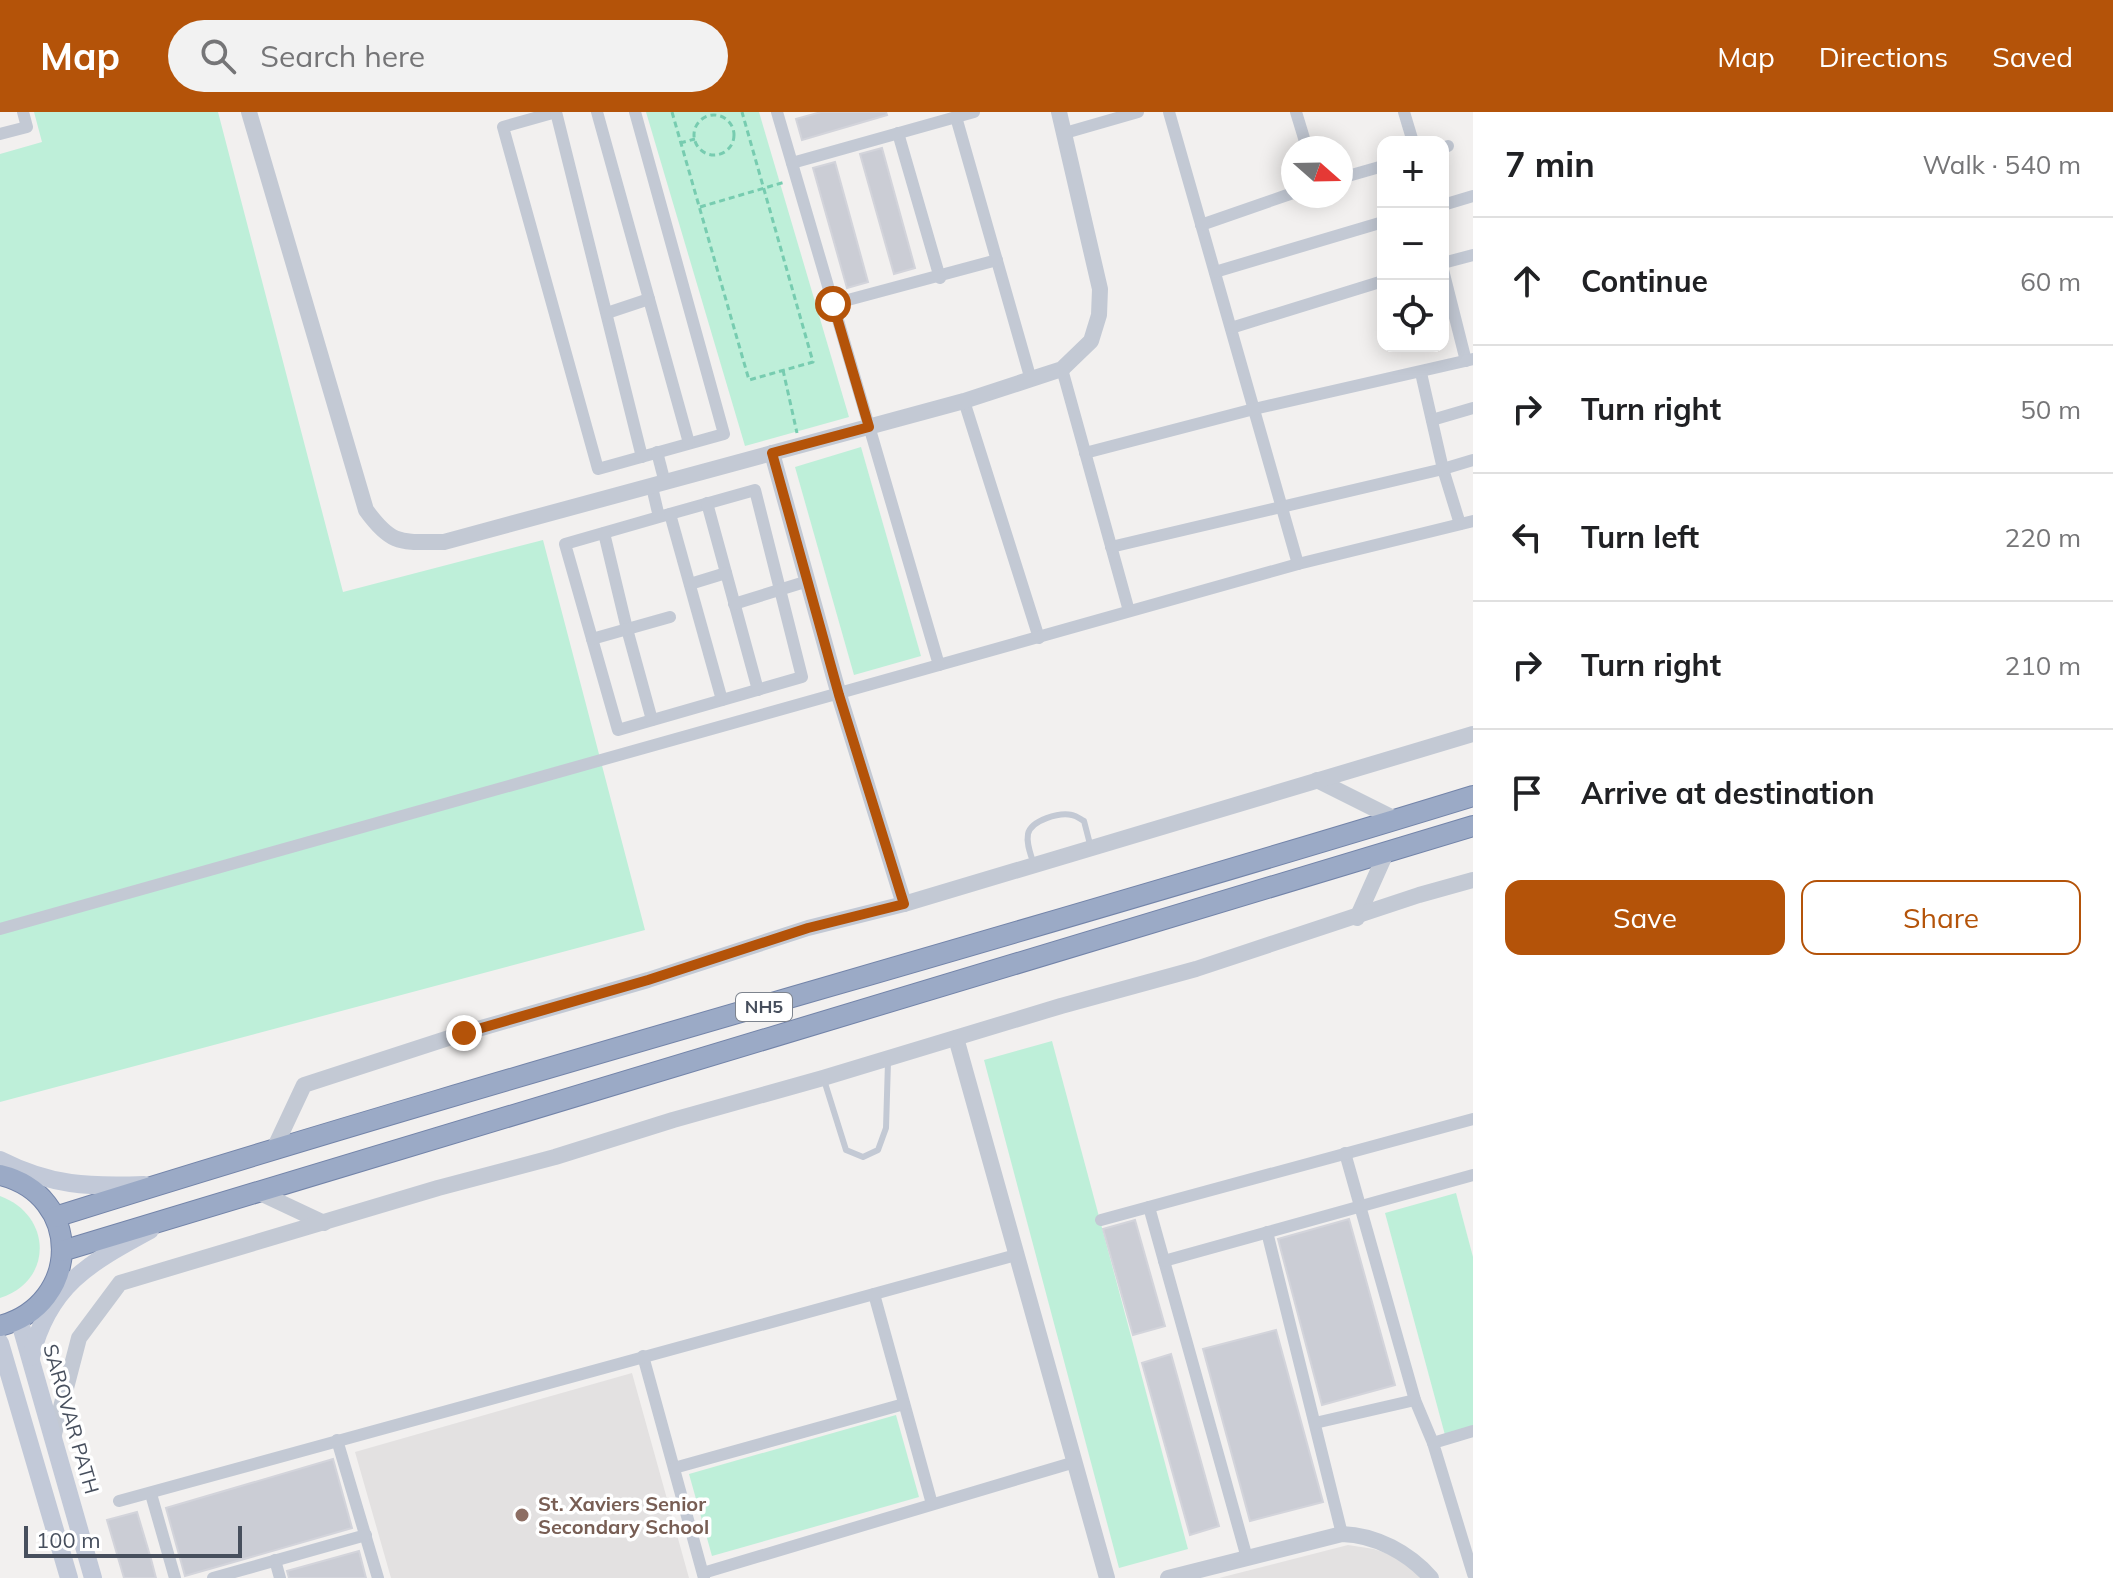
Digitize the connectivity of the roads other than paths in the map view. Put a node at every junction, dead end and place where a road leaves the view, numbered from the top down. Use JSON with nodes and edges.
{"nodes":[{"id":1,"x":23,"y":112,"type":"edge"},
{"id":2,"x":249,"y":112,"type":"edge"},
{"id":3,"x":556,"y":112,"type":"edge"},
{"id":4,"x":597,"y":112,"type":"edge"},
{"id":5,"x":635,"y":112,"type":"edge"},
{"id":6,"x":777,"y":112,"type":"edge"},
{"id":7,"x":974,"y":112,"type":"edge"},
{"id":8,"x":1059,"y":112,"type":"edge"},
{"id":9,"x":1138,"y":112,"type":"edge"},
{"id":10,"x":1169,"y":112,"type":"edge"},
{"id":11,"x":1296,"y":112,"type":"edge"},
{"id":12,"x":1404,"y":112,"type":"edge"},
{"id":13,"x":956,"y":117,"type":"junction"},
{"id":14,"x":898,"y":133,"type":"junction"},
{"id":15,"x":1065,"y":133,"type":"junction"},
{"id":16,"x":0,"y":134,"type":"edge"},
{"id":17,"x":1303,"y":136,"type":"edge"},
{"id":18,"x":1411,"y":136,"type":"edge"},
{"id":19,"x":792,"y":163,"type":"junction"},
{"id":20,"x":1377,"y":168,"type":"edge"},
{"id":21,"x":1353,"y":175,"type":"edge"},
{"id":22,"x":1473,"y":196,"type":"edge"},
{"id":23,"x":1281,"y":197,"type":"edge"},
{"id":24,"x":1449,"y":203,"type":"edge"},
{"id":25,"x":1377,"y":224,"type":"edge"},
{"id":26,"x":1201,"y":225,"type":"junction"},
{"id":27,"x":1473,"y":255,"type":"edge"},
{"id":28,"x":997,"y":260,"type":"junction"},
{"id":29,"x":1449,"y":261,"type":"edge"},
{"id":30,"x":1215,"y":272,"type":"junction"},
{"id":31,"x":940,"y":278,"type":"junction"},
{"id":32,"x":1446,"y":280,"type":"edge"},
{"id":33,"x":1377,"y":283,"type":"edge"},
{"id":34,"x":649,"y":299,"type":"junction"},
{"id":35,"x":833,"y":304,"type":"junction"},
{"id":36,"x":607,"y":313,"type":"junction"},
{"id":37,"x":1231,"y":328,"type":"junction"},
{"id":38,"x":1470,"y":360,"type":"edge"},
{"id":39,"x":1062,"y":369,"type":"junction"},
{"id":40,"x":1421,"y":373,"type":"junction"},
{"id":41,"x":1031,"y":380,"type":"junction"},
{"id":42,"x":964,"y":401,"type":"junction"},
{"id":43,"x":1473,"y":408,"type":"edge"},
{"id":44,"x":1254,"y":409,"type":"junction"},
{"id":45,"x":1432,"y":420,"type":"junction"},
{"id":46,"x":869,"y":427,"type":"junction"},
{"id":47,"x":689,"y":443,"type":"junction"},
{"id":48,"x":657,"y":452,"type":"junction"},
{"id":49,"x":772,"y":453,"type":"junction"},
{"id":50,"x":1085,"y":453,"type":"junction"},
{"id":51,"x":642,"y":457,"type":"junction"},
{"id":52,"x":1473,"y":460,"type":"edge"},
{"id":53,"x":1443,"y":469,"type":"junction"},
{"id":54,"x":659,"y":485,"type":"junction"},
{"id":55,"x":707,"y":503,"type":"junction"},
{"id":56,"x":1281,"y":505,"type":"junction"},
{"id":57,"x":665,"y":516,"type":"junction"},
{"id":58,"x":1467,"y":522,"type":"edge"},
{"id":59,"x":604,"y":533,"type":"junction"},
{"id":60,"x":1111,"y":547,"type":"junction"},
{"id":61,"x":1298,"y":564,"type":"junction"},
{"id":62,"x":726,"y":573,"type":"junction"},
{"id":63,"x":808,"y":581,"type":"junction"},
{"id":64,"x":690,"y":584,"type":"junction"},
{"id":65,"x":780,"y":589,"type":"junction"},
{"id":66,"x":734,"y":604,"type":"junction"},
{"id":67,"x":1129,"y":611,"type":"junction"},
{"id":68,"x":670,"y":617,"type":"dead end"},
{"id":69,"x":627,"y":629,"type":"junction"},
{"id":70,"x":1039,"y":638,"type":"junction"},
{"id":71,"x":592,"y":639,"type":"junction"},
{"id":72,"x":939,"y":665,"type":"junction"},
{"id":73,"x":758,"y":690,"type":"junction"},
{"id":74,"x":839,"y":695,"type":"junction"},
{"id":75,"x":722,"y":700,"type":"junction"},
{"id":76,"x":652,"y":720,"type":"junction"},
{"id":77,"x":1473,"y":734,"type":"edge"},
{"id":78,"x":1317,"y":780,"type":"junction"},
{"id":79,"x":1472,"y":795,"type":"edge"},
{"id":80,"x":1395,"y":819,"type":"junction"},
{"id":81,"x":1473,"y":826,"type":"edge"},
{"id":82,"x":1091,"y":848,"type":"junction"},
{"id":83,"x":1386,"y":853,"type":"junction"},
{"id":84,"x":1034,"y":865,"type":"junction"},
{"id":85,"x":1473,"y":880,"type":"edge"},
{"id":86,"x":904,"y":904,"type":"junction"},
{"id":87,"x":1357,"y":918,"type":"junction"},
{"id":88,"x":0,"y":929,"type":"edge"},
{"id":89,"x":956,"y":1038,"type":"junction"},
{"id":90,"x":888,"y":1058,"type":"junction"},
{"id":91,"x":823,"y":1078,"type":"junction"},
{"id":92,"x":1473,"y":1119,"type":"edge"},
{"id":93,"x":274,"y":1149,"type":"junction"},
{"id":94,"x":1345,"y":1153,"type":"junction"},
{"id":95,"x":0,"y":1160,"type":"edge"},
{"id":96,"x":0,"y":1175,"type":"edge"},
{"id":97,"x":1473,"y":1175,"type":"edge"},
{"id":98,"x":160,"y":1184,"type":"junction"},
{"id":99,"x":258,"y":1192,"type":"junction"},
{"id":100,"x":1360,"y":1206,"type":"junction"},
{"id":101,"x":1149,"y":1207,"type":"junction"},
{"id":102,"x":55,"y":1217,"type":"junction"},
{"id":103,"x":170,"y":1219,"type":"junction"},
{"id":104,"x":1101,"y":1220,"type":"dead end"},
{"id":105,"x":324,"y":1223,"type":"junction"},
{"id":106,"x":1267,"y":1232,"type":"junction"},
{"id":107,"x":62,"y":1251,"type":"junction"},
{"id":108,"x":1016,"y":1255,"type":"junction"},
{"id":109,"x":1164,"y":1261,"type":"junction"},
{"id":110,"x":874,"y":1294,"type":"junction"},
{"id":111,"x":10,"y":1323,"type":"edge"},
{"id":112,"x":0,"y":1343,"type":"edge"},
{"id":113,"x":643,"y":1356,"type":"junction"},
{"id":114,"x":30,"y":1359,"type":"junction"},
{"id":115,"x":0,"y":1385,"type":"edge"},
{"id":116,"x":1415,"y":1400,"type":"junction"},
{"id":117,"x":904,"y":1404,"type":"junction"},
{"id":118,"x":23,"y":1421,"type":"junction"},
{"id":119,"x":1315,"y":1423,"type":"junction"},
{"id":120,"x":1473,"y":1431,"type":"edge"},
{"id":121,"x":53,"y":1438,"type":"junction"},
{"id":122,"x":337,"y":1440,"type":"junction"},
{"id":123,"x":1433,"y":1443,"type":"junction"},
{"id":124,"x":1075,"y":1462,"type":"junction"},
{"id":125,"x":674,"y":1468,"type":"junction"},
{"id":126,"x":151,"y":1494,"type":"junction"},
{"id":127,"x":119,"y":1501,"type":"dead end"},
{"id":128,"x":932,"y":1504,"type":"junction"},
{"id":129,"x":1342,"y":1534,"type":"junction"},
{"id":130,"x":366,"y":1535,"type":"junction"},
{"id":131,"x":1247,"y":1558,"type":"junction"},
{"id":132,"x":275,"y":1560,"type":"junction"},
{"id":133,"x":1473,"y":1574,"type":"edge"},
{"id":134,"x":704,"y":1576,"type":"edge"},
{"id":135,"x":69,"y":1578,"type":"edge"},
{"id":136,"x":93,"y":1578,"type":"edge"},
{"id":137,"x":175,"y":1578,"type":"edge"},
{"id":138,"x":213,"y":1578,"type":"edge"},
{"id":139,"x":280,"y":1578,"type":"edge"},
{"id":140,"x":378,"y":1578,"type":"edge"},
{"id":141,"x":1107,"y":1578,"type":"edge"},
{"id":142,"x":1168,"y":1578,"type":"edge"},
{"id":143,"x":1431,"y":1578,"type":"edge"}],
"edges":[{"from":1,"to":16,"type":"street"},
{"from":2,"to":54,"type":"street"},
{"from":3,"to":36,"type":"street"},
{"from":3,"to":51,"type":"street"},
{"from":4,"to":34,"type":"street"},
{"from":5,"to":47,"type":"street"},
{"from":6,"to":19,"type":"street"},
{"from":7,"to":13,"type":"street"},
{"from":8,"to":15,"type":"street"},
{"from":9,"to":15,"type":"street"},
{"from":10,"to":26,"type":"street"},
{"from":11,"to":17,"type":"street"},
{"from":12,"to":18,"type":"street"},
{"from":13,"to":14,"type":"street"},
{"from":13,"to":28,"type":"street"},
{"from":14,"to":19,"type":"street"},
{"from":14,"to":31,"type":"street"},
{"from":15,"to":39,"type":"street"},
{"from":19,"to":35,"type":"street"},
{"from":20,"to":21,"type":"street"},
{"from":22,"to":24,"type":"street"},
{"from":23,"to":26,"type":"street"},
{"from":25,"to":30,"type":"street"},
{"from":26,"to":30,"type":"street"},
{"from":27,"to":29,"type":"street"},
{"from":28,"to":31,"type":"street"},
{"from":28,"to":41,"type":"street"},
{"from":30,"to":37,"type":"street"},
{"from":31,"to":35,"type":"street"},
{"from":32,"to":38,"type":"street"},
{"from":33,"to":37,"type":"street"},
{"from":34,"to":36,"type":"street"},
{"from":34,"to":47,"type":"street"},
{"from":35,"to":46,"type":"street"},
{"from":36,"to":51,"type":"street"},
{"from":37,"to":44,"type":"street"},
{"from":38,"to":40,"type":"street"},
{"from":39,"to":41,"type":"street"},
{"from":39,"to":50,"type":"street"},
{"from":40,"to":44,"type":"street"},
{"from":40,"to":45,"type":"street"},
{"from":41,"to":42,"type":"street"},
{"from":42,"to":46,"type":"street"},
{"from":42,"to":70,"type":"street"},
{"from":43,"to":45,"type":"street"},
{"from":44,"to":50,"type":"street"},
{"from":44,"to":56,"type":"street"},
{"from":45,"to":53,"type":"street"},
{"from":46,"to":49,"type":"street"},
{"from":46,"to":72,"type":"street"},
{"from":47,"to":48,"type":"street"},
{"from":48,"to":51,"type":"street"},
{"from":48,"to":54,"type":"street"},
{"from":49,"to":54,"type":"street"},
{"from":49,"to":63,"type":"street"},
{"from":50,"to":60,"type":"street"},
{"from":52,"to":53,"type":"street"},
{"from":53,"to":56,"type":"street"},
{"from":53,"to":58,"type":"street"},
{"from":54,"to":57,"type":"street"},
{"from":55,"to":57,"type":"street"},
{"from":55,"to":62,"type":"street"},
{"from":55,"to":65,"type":"street"},
{"from":56,"to":60,"type":"street"},
{"from":56,"to":61,"type":"street"},
{"from":57,"to":59,"type":"street"},
{"from":57,"to":64,"type":"street"},
{"from":58,"to":61,"type":"street"},
{"from":59,"to":69,"type":"street"},
{"from":59,"to":71,"type":"street"},
{"from":60,"to":67,"type":"street"},
{"from":61,"to":67,"type":"street"},
{"from":62,"to":64,"type":"street"},
{"from":62,"to":66,"type":"street"},
{"from":63,"to":65,"type":"street"},
{"from":63,"to":74,"type":"street"},
{"from":64,"to":75,"type":"street"},
{"from":65,"to":66,"type":"street"},
{"from":65,"to":73,"type":"street"},
{"from":66,"to":73,"type":"street"},
{"from":67,"to":70,"type":"street"},
{"from":68,"to":69,"type":"street"},
{"from":69,"to":71,"type":"street"},
{"from":69,"to":76,"type":"street"},
{"from":70,"to":72,"type":"street"},
{"from":71,"to":76,"type":"street"},
{"from":72,"to":74,"type":"street"},
{"from":73,"to":75,"type":"street"},
{"from":74,"to":86,"type":"street"},
{"from":74,"to":88,"type":"street"},
{"from":75,"to":76,"type":"street"},
{"from":77,"to":78,"type":"street"},
{"from":78,"to":80,"type":"street"},
{"from":78,"to":82,"type":"street"},
{"from":79,"to":80,"type":"highway","number":"NH5"},
{"from":80,"to":93,"type":"highway","number":"NH5"},
{"from":81,"to":83,"type":"highway","number":"NH5"},
{"from":82,"to":84,"type":"street"},
{"from":82,"to":84,"type":"lane"},
{"from":83,"to":87,"type":"street"},
{"from":83,"to":99,"type":"highway","number":"NH5"},
{"from":84,"to":86,"type":"street"},
{"from":85,"to":87,"type":"street"},
{"from":86,"to":93,"type":"street"},
{"from":87,"to":89,"type":"street"},
{"from":89,"to":90,"type":"street"},
{"from":89,"to":108,"type":"street"},
{"from":90,"to":91,"type":"street"},
{"from":90,"to":91,"type":"lane"},
{"from":91,"to":105,"type":"street"},
{"from":92,"to":94,"type":"street"},
{"from":93,"to":98,"type":"highway","number":"NH5"},
{"from":94,"to":100,"type":"street"},
{"from":94,"to":101,"type":"street"},
{"from":95,"to":98,"type":"main road"},
{"from":96,"to":102,"type":"highway"},
{"from":97,"to":100,"type":"street"},
{"from":98,"to":102,"type":"highway","number":"NH5"},
{"from":99,"to":103,"type":"highway","number":"NH5"},
{"from":99,"to":105,"type":"street"},
{"from":100,"to":106,"type":"street"},
{"from":100,"to":116,"type":"street"},
{"from":101,"to":104,"type":"street"},
{"from":101,"to":109,"type":"street"},
{"from":102,"to":107,"type":"highway"},
{"from":103,"to":107,"type":"highway","number":"NH5"},
{"from":103,"to":114,"type":"main road"},
{"from":105,"to":121,"type":"street"},
{"from":106,"to":109,"type":"street"},
{"from":106,"to":119,"type":"street"},
{"from":107,"to":111,"type":"highway"},
{"from":108,"to":110,"type":"street"},
{"from":108,"to":124,"type":"street"},
{"from":109,"to":131,"type":"street"},
{"from":110,"to":113,"type":"street"},
{"from":110,"to":117,"type":"street"},
{"from":111,"to":114,"type":"main road","name":"SAROVAR PATH"},
{"from":112,"to":118,"type":"main road"},
{"from":113,"to":122,"type":"street"},
{"from":113,"to":125,"type":"street"},
{"from":114,"to":121,"type":"main road","name":"SAROVAR PATH"},
{"from":115,"to":118,"type":"street"},
{"from":116,"to":119,"type":"street"},
{"from":116,"to":123,"type":"street"},
{"from":117,"to":125,"type":"street"},
{"from":117,"to":128,"type":"street"},
{"from":118,"to":135,"type":"main road"},
{"from":119,"to":129,"type":"street"},
{"from":120,"to":123,"type":"street"},
{"from":121,"to":136,"type":"main road","name":"SAROVAR PATH"},
{"from":122,"to":126,"type":"street"},
{"from":122,"to":130,"type":"street"},
{"from":123,"to":133,"type":"street"},
{"from":124,"to":128,"type":"street"},
{"from":124,"to":141,"type":"street"},
{"from":125,"to":134,"type":"street"},
{"from":126,"to":127,"type":"street"},
{"from":126,"to":137,"type":"street"},
{"from":128,"to":134,"type":"street"},
{"from":129,"to":131,"type":"street"},
{"from":129,"to":143,"type":"street"},
{"from":130,"to":132,"type":"street"},
{"from":130,"to":140,"type":"street"},
{"from":131,"to":142,"type":"street"},
{"from":132,"to":138,"type":"street"},
{"from":132,"to":139,"type":"street"}]}
